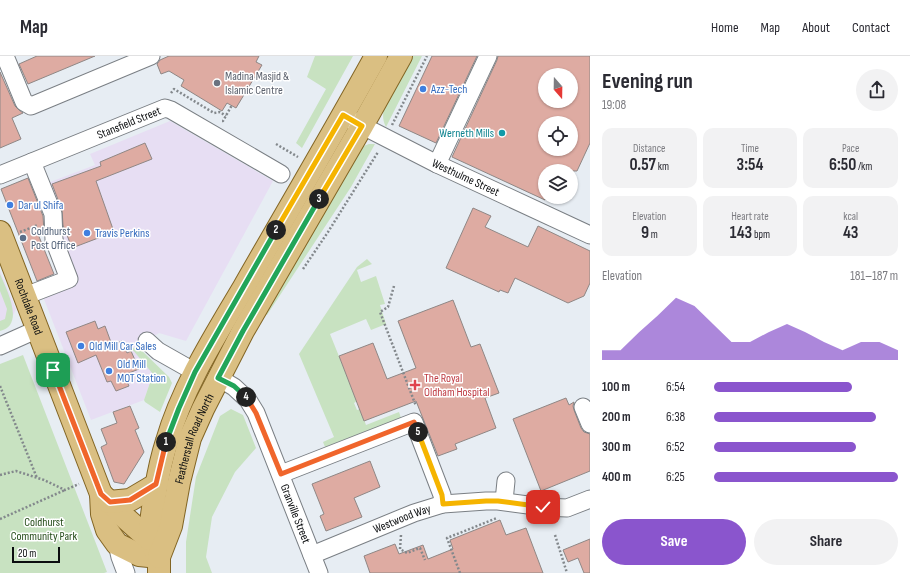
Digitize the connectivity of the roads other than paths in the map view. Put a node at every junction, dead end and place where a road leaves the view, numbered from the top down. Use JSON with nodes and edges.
{"nodes":[{"id":1,"x":3,"y":56,"type":"edge"},
{"id":2,"x":151,"y":56,"type":"edge"},
{"id":3,"x":376,"y":56,"type":"edge"},
{"id":4,"x":401,"y":56,"type":"edge"},
{"id":5,"x":488,"y":56,"type":"edge"},
{"id":6,"x":343,"y":115,"type":"junction"},
{"id":7,"x":362,"y":126,"type":"junction"},
{"id":8,"x":32,"y":162,"type":"junction"},
{"id":9,"x":277,"y":162,"type":"road end"},
{"id":10,"x":437,"y":164,"type":"junction"},
{"id":11,"x":0,"y":174,"type":"edge"},
{"id":12,"x":7,"y":233,"type":"edge"},
{"id":13,"x":590,"y":236,"type":"edge"},
{"id":14,"x":25,"y":296,"type":"junction"},
{"id":15,"x":38,"y":329,"type":"junction"},
{"id":16,"x":147,"y":340,"type":"dead end"},
{"id":17,"x":0,"y":346,"type":"edge"},
{"id":18,"x":195,"y":372,"type":"junction"},
{"id":19,"x":218,"y":378,"type":"junction"},
{"id":20,"x":583,"y":406,"type":"dead end"},
{"id":21,"x":590,"y":424,"type":"edge"},
{"id":22,"x":281,"y":474,"type":"junction"},
{"id":23,"x":506,"y":481,"type":"dead end"},
{"id":24,"x":156,"y":484,"type":"junction"},
{"id":25,"x":105,"y":498,"type":"junction"},
{"id":26,"x":590,"y":499,"type":"edge"},
{"id":27,"x":443,"y":504,"type":"junction"},
{"id":28,"x":503,"y":508,"type":"junction"},
{"id":29,"x":117,"y":544,"type":"junction"},
{"id":30,"x":312,"y":555,"type":"junction"},
{"id":31,"x":156,"y":556,"type":"edge"},
{"id":32,"x":126,"y":573,"type":"edge"},
{"id":33,"x":318,"y":573,"type":"edge"}],
"edges":[{"from":1,"to":2,"type":"street"},
{"from":3,"to":6,"type":"main road","name":"Featherstall Road North"},
{"from":4,"to":7,"type":"main road","name":"Featherstall Road North"},
{"from":5,"to":10,"type":"street"},
{"from":6,"to":7,"type":"street","name":"Westhulme Street"},
{"from":6,"to":18,"type":"main road","name":"Featherstall Road North"},
{"from":7,"to":10,"type":"street","name":"Westhulme Street"},
{"from":7,"to":19,"type":"main road","name":"Featherstall Road North"},
{"from":8,"to":9,"type":"street","name":"Stansfield Street"},
{"from":8,"to":11,"type":"street","name":"Stansfield Street"},
{"from":8,"to":14,"type":"street"},
{"from":10,"to":13,"type":"street","name":"Westhulme Street"},
{"from":12,"to":14,"type":"main road","name":"Rochdale Road"},
{"from":14,"to":15,"type":"main road","name":"Rochdale Road"},
{"from":15,"to":17,"type":"street"},
{"from":15,"to":25,"type":"main road","name":"Rochdale Road"},
{"from":16,"to":18,"type":"street"},
{"from":18,"to":24,"type":"main road","name":"Featherstall Road North"},
{"from":19,"to":22,"type":"street","name":"Granville Street"},
{"from":19,"to":31,"type":"main road","name":"Featherstall Road North"},
{"from":20,"to":21,"type":"street"},
{"from":22,"to":27,"type":"street"},
{"from":22,"to":30,"type":"street","name":"Granville Street"},
{"from":23,"to":28,"type":"street"},
{"from":24,"to":25,"type":"main road"},
{"from":24,"to":31,"type":"main road","name":"Featherstall Road North"},
{"from":25,"to":29,"type":"main road","name":"Rochdale Road"},
{"from":25,"to":31,"type":"main road","name":"Rochdale Road"},
{"from":26,"to":28,"type":"street","name":"Westwood Way"},
{"from":27,"to":28,"type":"street","name":"Westwood Way"},
{"from":27,"to":30,"type":"street","name":"Westwood Way"},
{"from":29,"to":31,"type":"main road"},
{"from":29,"to":32,"type":"street"},
{"from":30,"to":33,"type":"street","name":"Granville Street"}]}
